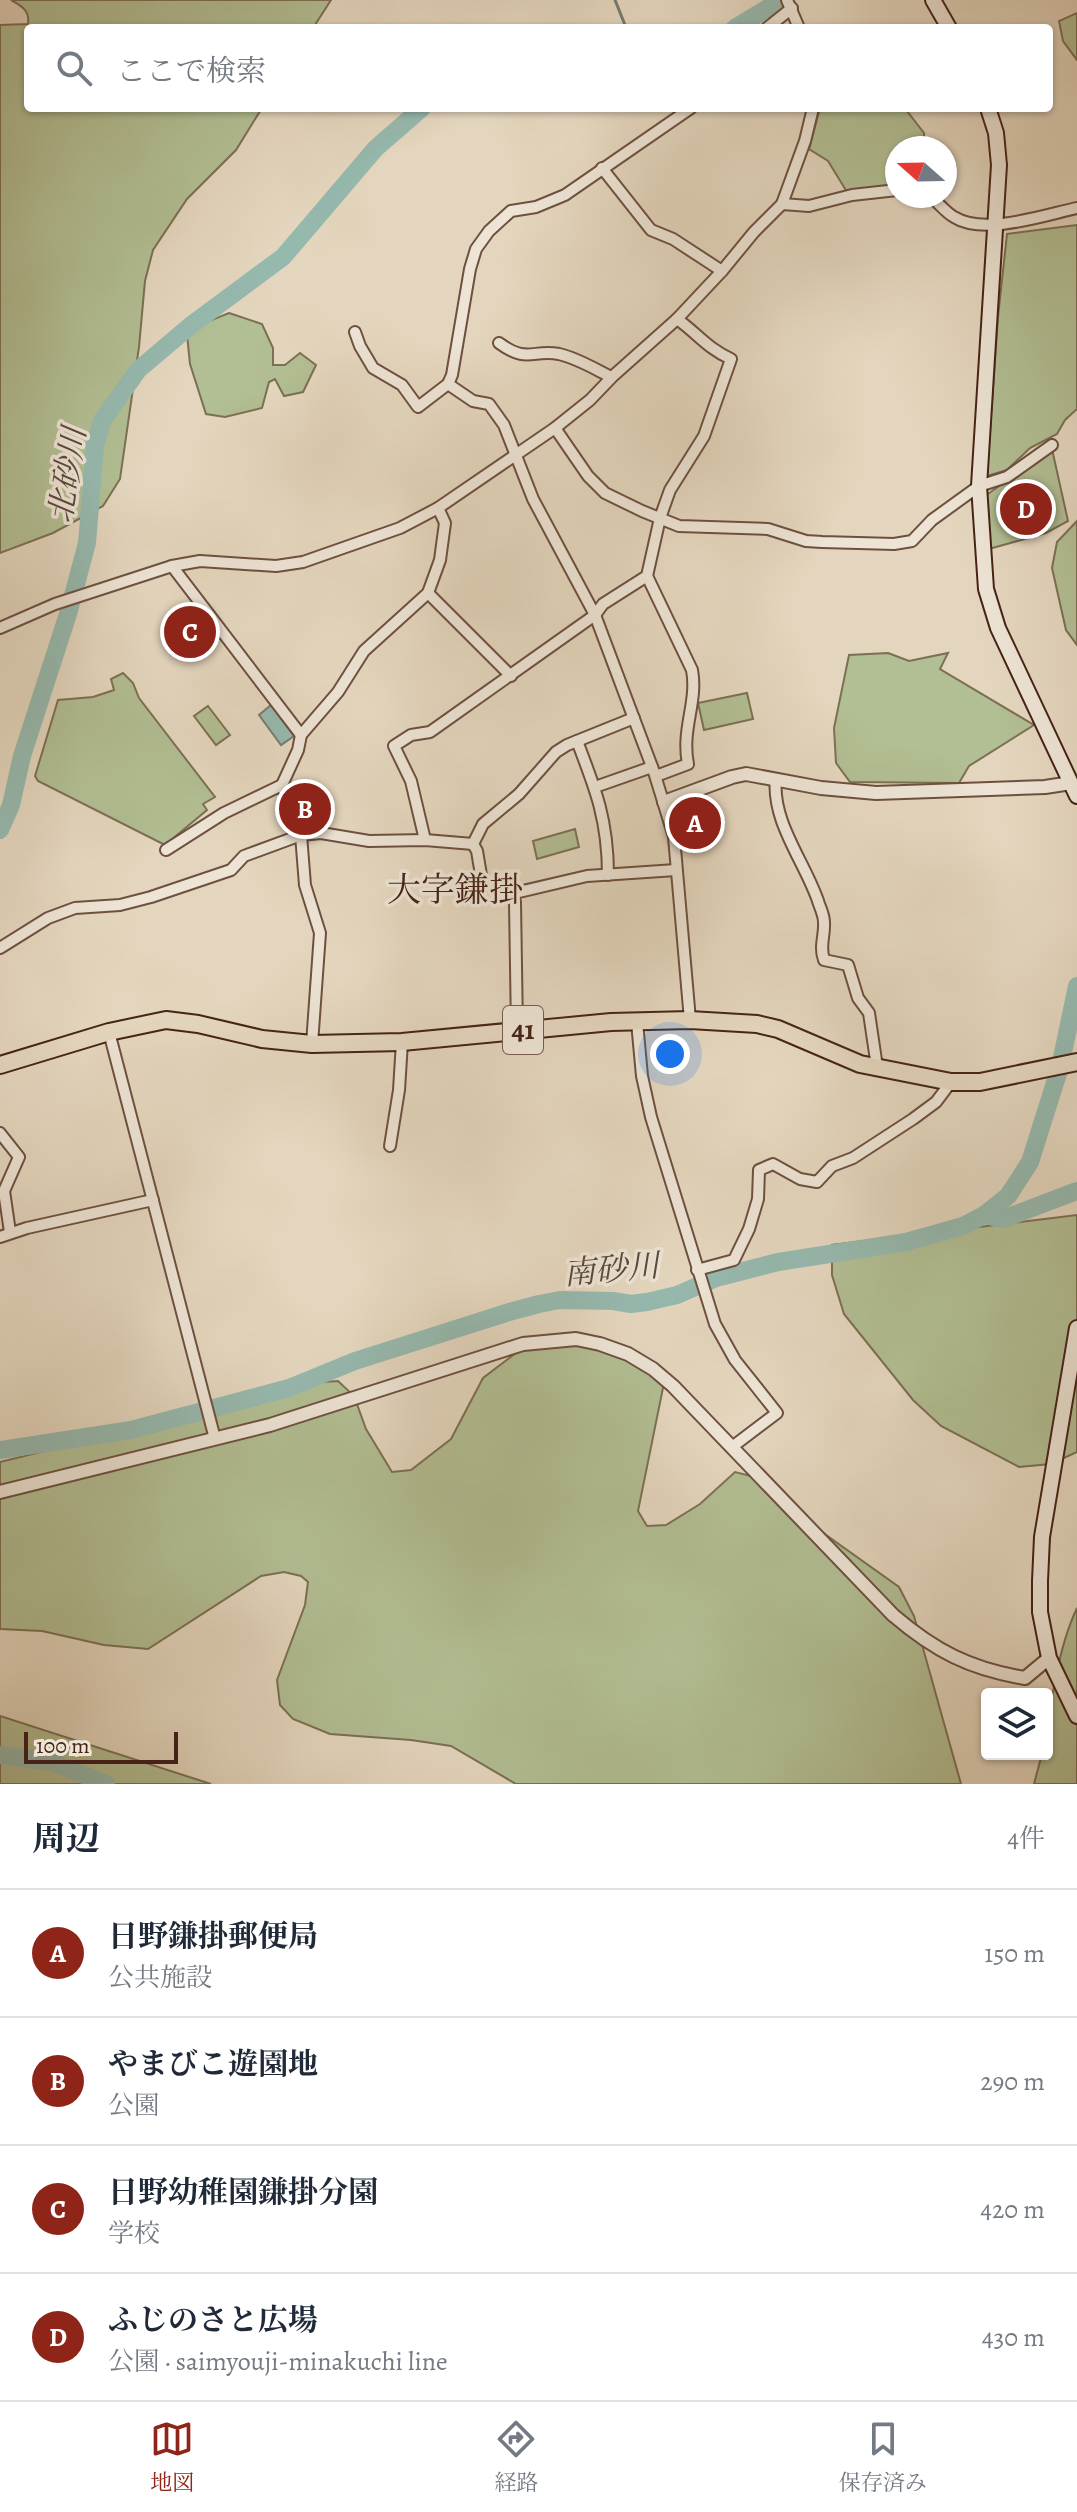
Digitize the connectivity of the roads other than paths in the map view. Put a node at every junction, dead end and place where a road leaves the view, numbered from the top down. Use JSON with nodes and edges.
{"nodes":[{"id":1,"x":933,"y":0,"type":"edge"},
{"id":2,"x":790,"y":4,"type":"edge"},
{"id":3,"x":771,"y":24,"type":"edge"},
{"id":4,"x":798,"y":24,"type":"edge"},
{"id":5,"x":947,"y":24,"type":"edge"},
{"id":6,"x":685,"y":112,"type":"edge"},
{"id":7,"x":812,"y":112,"type":"edge"},
{"id":8,"x":989,"y":112,"type":"edge"},
{"id":9,"x":602,"y":168,"type":"junction"},
{"id":10,"x":885,"y":191,"type":"edge"},
{"id":11,"x":782,"y":204,"type":"junction"},
{"id":12,"x":944,"y":208,"type":"edge"},
{"id":13,"x":1077,"y":208,"type":"edge"},
{"id":14,"x":997,"y":225,"type":"junction"},
{"id":15,"x":722,"y":271,"type":"junction"},
{"id":16,"x":677,"y":319,"type":"junction"},
{"id":17,"x":355,"y":332,"type":"dead end"},
{"id":18,"x":499,"y":343,"type":"dead end"},
{"id":19,"x":611,"y":377,"type":"junction"},
{"id":20,"x":448,"y":384,"type":"junction"},
{"id":21,"x":555,"y":428,"type":"junction"},
{"id":22,"x":1052,"y":445,"type":"dead end"},
{"id":23,"x":515,"y":455,"type":"junction"},
{"id":24,"x":979,"y":486,"type":"junction"},
{"id":25,"x":438,"y":508,"type":"junction"},
{"id":26,"x":660,"y":518,"type":"junction"},
{"id":27,"x":172,"y":566,"type":"junction"},
{"id":28,"x":647,"y":576,"type":"junction"},
{"id":29,"x":428,"y":593,"type":"junction"},
{"id":30,"x":595,"y":615,"type":"junction"},
{"id":31,"x":0,"y":628,"type":"edge"},
{"id":32,"x":511,"y":676,"type":"junction"},
{"id":33,"x":634,"y":718,"type":"junction"},
{"id":34,"x":301,"y":735,"type":"junction"},
{"id":35,"x":577,"y":741,"type":"junction"},
{"id":36,"x":654,"y":771,"type":"junction"},
{"id":37,"x":776,"y":779,"type":"junction"},
{"id":38,"x":282,"y":785,"type":"junction"},
{"id":39,"x":595,"y":787,"type":"junction"},
{"id":40,"x":1074,"y":790,"type":"edge"},
{"id":41,"x":664,"y":802,"type":"junction"},
{"id":42,"x":301,"y":835,"type":"junction"},
{"id":43,"x":425,"y":840,"type":"junction"},
{"id":44,"x":473,"y":844,"type":"junction"},
{"id":45,"x":166,"y":850,"type":"dead end"},
{"id":46,"x":676,"y":870,"type":"junction"},
{"id":47,"x":608,"y":875,"type":"junction"},
{"id":48,"x":512,"y":895,"type":"junction"},
{"id":49,"x":0,"y":948,"type":"edge"},
{"id":50,"x":690,"y":1020,"type":"junction"},
{"id":51,"x":637,"y":1022,"type":"junction"},
{"id":52,"x":517,"y":1030,"type":"junction"},
{"id":53,"x":109,"y":1032,"type":"junction"},
{"id":54,"x":402,"y":1042,"type":"junction"},
{"id":55,"x":312,"y":1044,"type":"junction"},
{"id":56,"x":1072,"y":1063,"type":"edge"},
{"id":57,"x":0,"y":1065,"type":"edge"},
{"id":58,"x":877,"y":1067,"type":"junction"},
{"id":59,"x":951,"y":1082,"type":"junction"},
{"id":60,"x":0,"y":1133,"type":"edge"},
{"id":61,"x":390,"y":1146,"type":"dead end"},
{"id":62,"x":153,"y":1200,"type":"junction"},
{"id":63,"x":5,"y":1235,"type":"edge"},
{"id":64,"x":698,"y":1272,"type":"junction"},
{"id":65,"x":1077,"y":1328,"type":"edge"},
{"id":66,"x":215,"y":1439,"type":"junction"},
{"id":67,"x":732,"y":1447,"type":"junction"},
{"id":68,"x":0,"y":1492,"type":"edge"},
{"id":69,"x":1049,"y":1658,"type":"junction"},
{"id":70,"x":1077,"y":1716,"type":"edge"}],
"edges":[{"from":1,"to":5,"type":"main road"},
{"from":2,"to":3,"type":"street"},
{"from":2,"to":4,"type":"street"},
{"from":6,"to":9,"type":"street"},
{"from":7,"to":11,"type":"street"},
{"from":8,"to":14,"type":"main road"},
{"from":9,"to":15,"type":"street"},
{"from":9,"to":20,"type":"street"},
{"from":10,"to":11,"type":"street"},
{"from":11,"to":15,"type":"street"},
{"from":12,"to":14,"type":"street"},
{"from":13,"to":14,"type":"street"},
{"from":14,"to":24,"type":"main road"},
{"from":15,"to":16,"type":"street"},
{"from":16,"to":19,"type":"street"},
{"from":16,"to":26,"type":"street"},
{"from":17,"to":20,"type":"street"},
{"from":18,"to":19,"type":"street"},
{"from":19,"to":21,"type":"street"},
{"from":20,"to":23,"type":"street"},
{"from":21,"to":23,"type":"street"},
{"from":21,"to":26,"type":"street"},
{"from":22,"to":24,"type":"street"},
{"from":23,"to":25,"type":"street"},
{"from":23,"to":30,"type":"street"},
{"from":24,"to":26,"type":"street"},
{"from":24,"to":40,"type":"main road"},
{"from":25,"to":27,"type":"street"},
{"from":25,"to":29,"type":"street"},
{"from":26,"to":28,"type":"street"},
{"from":27,"to":31,"type":"street"},
{"from":27,"to":34,"type":"street"},
{"from":28,"to":30,"type":"street"},
{"from":28,"to":36,"type":"street"},
{"from":29,"to":32,"type":"street"},
{"from":29,"to":34,"type":"street"},
{"from":30,"to":32,"type":"street"},
{"from":30,"to":33,"type":"street"},
{"from":32,"to":43,"type":"street"},
{"from":33,"to":35,"type":"street"},
{"from":33,"to":36,"type":"street"},
{"from":34,"to":38,"type":"street"},
{"from":35,"to":39,"type":"street"},
{"from":35,"to":44,"type":"street"},
{"from":36,"to":39,"type":"street"},
{"from":36,"to":41,"type":"street"},
{"from":37,"to":40,"type":"street"},
{"from":37,"to":41,"type":"street"},
{"from":37,"to":58,"type":"street"},
{"from":38,"to":42,"type":"street"},
{"from":38,"to":45,"type":"street"},
{"from":39,"to":47,"type":"street"},
{"from":41,"to":46,"type":"street"},
{"from":42,"to":43,"type":"street"},
{"from":42,"to":49,"type":"street"},
{"from":42,"to":55,"type":"street"},
{"from":43,"to":44,"type":"street"},
{"from":44,"to":48,"type":"street"},
{"from":46,"to":47,"type":"street"},
{"from":46,"to":50,"type":"street"},
{"from":47,"to":48,"type":"street"},
{"from":48,"to":52,"type":"street"},
{"from":50,"to":51,"type":"main road","number":"41"},
{"from":50,"to":58,"type":"main road","number":"41"},
{"from":51,"to":52,"type":"main road","number":"41"},
{"from":51,"to":64,"type":"street"},
{"from":52,"to":54,"type":"main road","number":"41"},
{"from":53,"to":55,"type":"main road","number":"41"},
{"from":53,"to":57,"type":"main road","number":"41"},
{"from":53,"to":62,"type":"street"},
{"from":54,"to":55,"type":"main road","number":"41"},
{"from":54,"to":61,"type":"street"},
{"from":56,"to":59,"type":"main road","number":"41"},
{"from":58,"to":59,"type":"main road","number":"41"},
{"from":59,"to":64,"type":"street"},
{"from":60,"to":63,"type":"street"},
{"from":62,"to":63,"type":"street"},
{"from":62,"to":66,"type":"street"},
{"from":64,"to":67,"type":"street"},
{"from":65,"to":69,"type":"main road"},
{"from":66,"to":67,"type":"street"},
{"from":66,"to":68,"type":"street"},
{"from":67,"to":69,"type":"street"},
{"from":69,"to":70,"type":"main road"}]}
